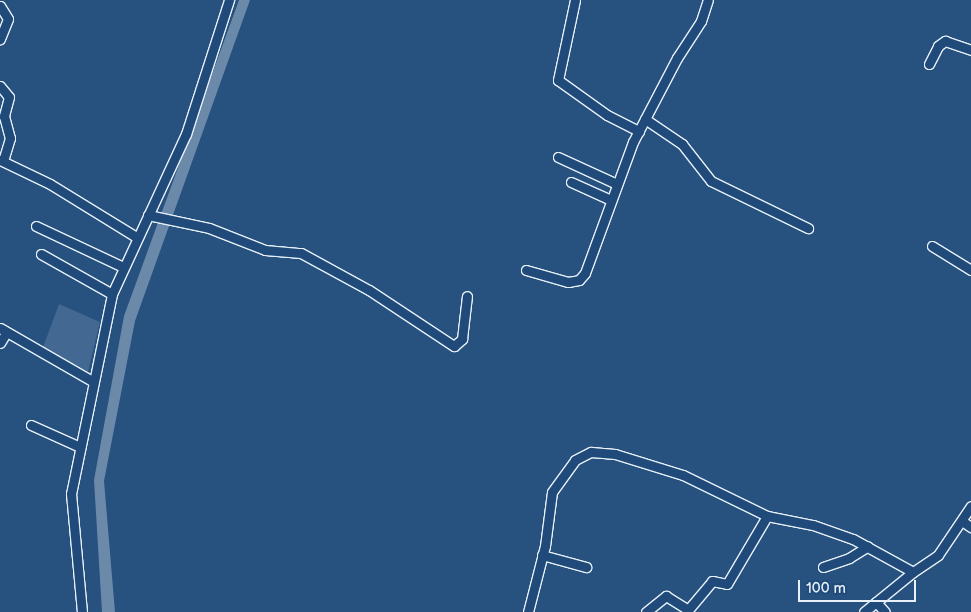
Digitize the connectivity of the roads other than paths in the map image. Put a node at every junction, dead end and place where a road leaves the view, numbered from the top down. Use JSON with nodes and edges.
{"nodes":[{"id":1,"x":229,"y":0,"type":"edge"},
{"id":2,"x":575,"y":0,"type":"edge"},
{"id":3,"x":708,"y":0,"type":"edge"},
{"id":4,"x":0,"y":6,"type":"edge"},
{"id":5,"x":0,"y":39,"type":"edge"},
{"id":6,"x":971,"y":50,"type":"edge"},
{"id":7,"x":928,"y":64,"type":"dead end"},
{"id":8,"x":0,"y":86,"type":"edge"},
{"id":9,"x":644,"y":119,"type":"junction"},
{"id":10,"x":638,"y":131,"type":"junction"},
{"id":11,"x":558,"y":157,"type":"dead end"},
{"id":12,"x":2,"y":160,"type":"edge"},
{"id":13,"x":570,"y":182,"type":"dead end"},
{"id":14,"x":616,"y":184,"type":"junction"},
{"id":15,"x":611,"y":200,"type":"junction"},
{"id":16,"x":148,"y":215,"type":"junction"},
{"id":17,"x":36,"y":226,"type":"dead end"},
{"id":18,"x":808,"y":228,"type":"dead end"},
{"id":19,"x":136,"y":237,"type":"junction"},
{"id":20,"x":932,"y":246,"type":"dead end"},
{"id":21,"x":41,"y":254,"type":"dead end"},
{"id":22,"x":123,"y":267,"type":"junction"},
{"id":23,"x":526,"y":270,"type":"dead end"},
{"id":24,"x":971,"y":270,"type":"edge"},
{"id":25,"x":112,"y":294,"type":"junction"},
{"id":26,"x":467,"y":296,"type":"dead end"},
{"id":27,"x":3,"y":330,"type":"edge"},
{"id":28,"x":0,"y":343,"type":"edge"},
{"id":29,"x":92,"y":381,"type":"junction"},
{"id":30,"x":30,"y":425,"type":"dead end"},
{"id":31,"x":80,"y":447,"type":"junction"},
{"id":32,"x":971,"y":506,"type":"edge"},
{"id":33,"x":767,"y":516,"type":"junction"},
{"id":34,"x":962,"y":521,"type":"junction"},
{"id":35,"x":971,"y":527,"type":"edge"},
{"id":36,"x":868,"y":546,"type":"junction"},
{"id":37,"x":542,"y":555,"type":"junction"},
{"id":38,"x":586,"y":567,"type":"dead end"},
{"id":39,"x":823,"y":567,"type":"dead end"},
{"id":40,"x":914,"y":572,"type":"junction"},
{"id":41,"x":876,"y":602,"type":"junction"},
{"id":42,"x":82,"y":612,"type":"edge"},
{"id":43,"x":528,"y":612,"type":"edge"},
{"id":44,"x":646,"y":612,"type":"edge"},
{"id":45,"x":864,"y":612,"type":"edge"},
{"id":46,"x":885,"y":612,"type":"edge"}],
"edges":[{"from":1,"to":16,"type":"street"},
{"from":2,"to":10,"type":"street"},
{"from":3,"to":9,"type":"street"},
{"from":4,"to":5,"type":"street"},
{"from":6,"to":7,"type":"street"},
{"from":8,"to":12,"type":"street"},
{"from":9,"to":10,"type":"street"},
{"from":9,"to":18,"type":"street"},
{"from":10,"to":14,"type":"street"},
{"from":11,"to":14,"type":"street"},
{"from":12,"to":19,"type":"street"},
{"from":13,"to":15,"type":"street"},
{"from":14,"to":15,"type":"street"},
{"from":15,"to":23,"type":"street"},
{"from":16,"to":19,"type":"street"},
{"from":16,"to":26,"type":"street"},
{"from":17,"to":22,"type":"street"},
{"from":19,"to":22,"type":"street"},
{"from":20,"to":24,"type":"street"},
{"from":21,"to":25,"type":"street"},
{"from":22,"to":25,"type":"street"},
{"from":25,"to":29,"type":"street"},
{"from":27,"to":28,"type":"street"},
{"from":27,"to":29,"type":"street"},
{"from":29,"to":31,"type":"street"},
{"from":30,"to":31,"type":"street"},
{"from":31,"to":42,"type":"street"},
{"from":32,"to":34,"type":"street"},
{"from":33,"to":36,"type":"street"},
{"from":33,"to":37,"type":"street"},
{"from":33,"to":44,"type":"street"},
{"from":34,"to":35,"type":"street"},
{"from":34,"to":40,"type":"street"},
{"from":36,"to":39,"type":"street"},
{"from":36,"to":40,"type":"street"},
{"from":37,"to":38,"type":"street"},
{"from":37,"to":43,"type":"street"},
{"from":40,"to":41,"type":"street"},
{"from":41,"to":45,"type":"street"},
{"from":41,"to":46,"type":"street"}]}
